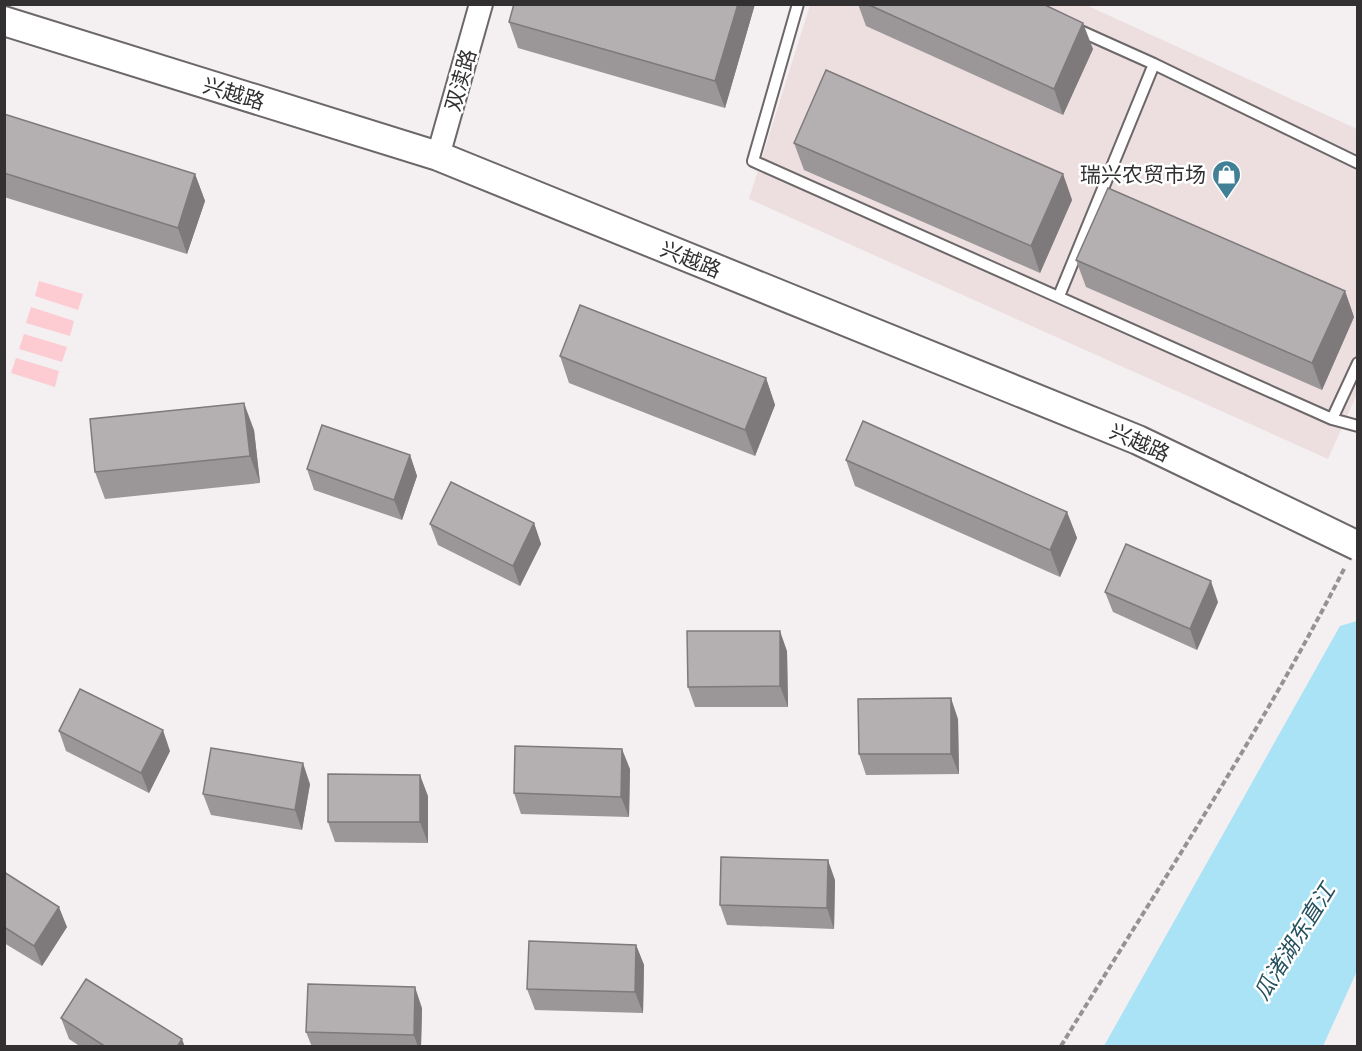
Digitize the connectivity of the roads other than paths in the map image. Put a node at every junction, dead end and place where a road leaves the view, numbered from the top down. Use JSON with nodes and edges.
{"nodes":[{"id":1,"x":481,"y":4,"type":"edge"},
{"id":2,"x":798,"y":4,"type":"edge"},
{"id":3,"x":4,"y":21,"type":"edge"},
{"id":4,"x":1063,"y":23,"type":"edge"},
{"id":5,"x":1154,"y":64,"type":"junction"},
{"id":6,"x":438,"y":156,"type":"junction"},
{"id":7,"x":1358,"y":163,"type":"edge"},
{"id":8,"x":1059,"y":296,"type":"junction"},
{"id":9,"x":1358,"y":363,"type":"edge"},
{"id":10,"x":1332,"y":419,"type":"junction"},
{"id":11,"x":1358,"y":426,"type":"edge"},
{"id":12,"x":1353,"y":554,"type":"edge"}],
"edges":[{"from":1,"to":6,"type":"street","name":"双渎路"},
{"from":2,"to":8,"type":"lane"},
{"from":3,"to":6,"type":"street","name":"兴越路"},
{"from":4,"to":5,"type":"lane"},
{"from":5,"to":7,"type":"lane"},
{"from":5,"to":8,"type":"lane"},
{"from":6,"to":12,"type":"street","name":"兴越路","bridge":true},
{"from":8,"to":10,"type":"lane"},
{"from":9,"to":10,"type":"lane"},
{"from":10,"to":11,"type":"lane"}]}
